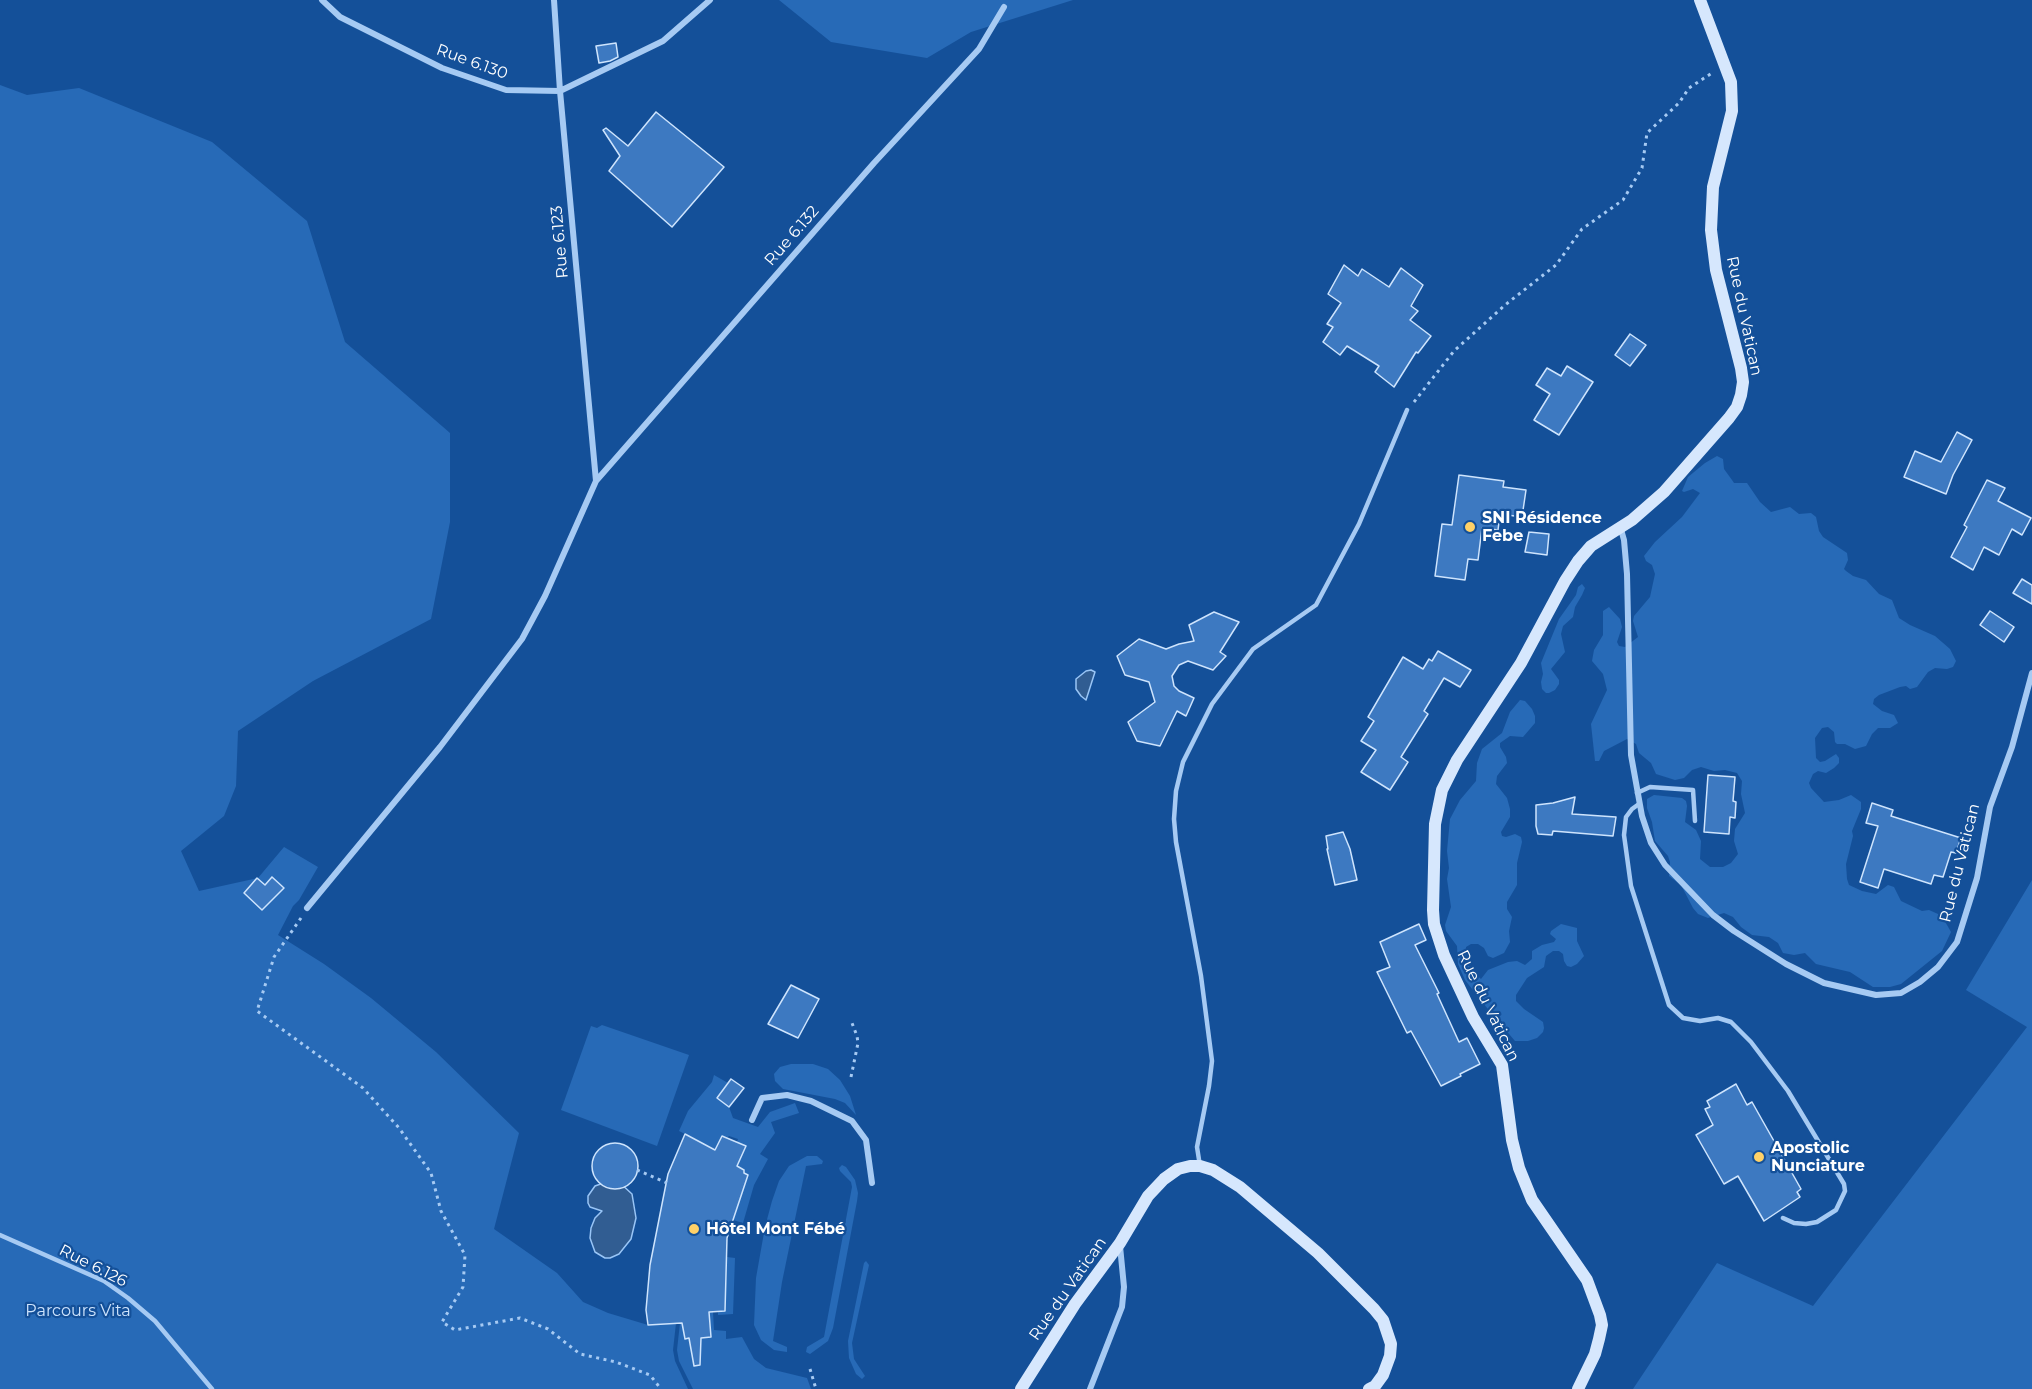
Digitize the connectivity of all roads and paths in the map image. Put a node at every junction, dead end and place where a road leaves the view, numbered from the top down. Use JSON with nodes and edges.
{"nodes":[{"id":1,"x":322,"y":0,"type":"edge"},
{"id":2,"x":554,"y":0,"type":"edge"},
{"id":3,"x":710,"y":0,"type":"edge"},
{"id":4,"x":1700,"y":0,"type":"edge"},
{"id":5,"x":1004,"y":7,"type":"dead end"},
{"id":6,"x":1724,"y":66,"type":"junction"},
{"id":7,"x":560,"y":91,"type":"junction"},
{"id":8,"x":1407,"y":411,"type":"joint"},
{"id":9,"x":596,"y":481,"type":"junction"},
{"id":10,"x":1620,"y":526,"type":"junction"},
{"id":11,"x":2032,"y":673,"type":"edge"},
{"id":12,"x":1637,"y":793,"type":"junction"},
{"id":13,"x":1640,"y":804,"type":"junction"},
{"id":14,"x":1695,"y":821,"type":"dead end"},
{"id":15,"x":307,"y":908,"type":"joint"},
{"id":16,"x":852,"y":1023,"type":"dead end"},
{"id":17,"x":851,"y":1077,"type":"dead end"},
{"id":18,"x":752,"y":1120,"type":"dead end"},
{"id":19,"x":1200,"y":1166,"type":"junction"},
{"id":20,"x":637,"y":1170,"type":"dead end"},
{"id":21,"x":872,"y":1182,"type":"dead end"},
{"id":22,"x":668,"y":1183,"type":"dead end"},
{"id":23,"x":1783,"y":1218,"type":"dead end"},
{"id":24,"x":0,"y":1235,"type":"edge"},
{"id":25,"x":1120,"y":1243,"type":"junction"},
{"id":26,"x":810,"y":1369,"type":"dead end"},
{"id":27,"x":212,"y":1389,"type":"edge"},
{"id":28,"x":661,"y":1389,"type":"edge"},
{"id":29,"x":816,"y":1389,"type":"edge"},
{"id":30,"x":1021,"y":1389,"type":"edge"},
{"id":31,"x":1090,"y":1389,"type":"edge"},
{"id":32,"x":1369,"y":1389,"type":"edge"},
{"id":33,"x":1578,"y":1389,"type":"edge"}],
"edges":[{"from":1,"to":7,"type":"street","name":"Rue 6.130"},
{"from":2,"to":7,"type":"street","name":"Rue 6.123"},
{"from":3,"to":7,"type":"street","name":"Rue 6.130"},
{"from":4,"to":6,"type":"street","name":"Rue du Vatican"},
{"from":5,"to":9,"type":"street","name":"Rue 6.132"},
{"from":6,"to":8,"type":"path"},
{"from":6,"to":10,"type":"street","name":"Rue du Vatican"},
{"from":7,"to":9,"type":"street","name":"Rue 6.123"},
{"from":8,"to":19,"type":"lane"},
{"from":9,"to":15,"type":"street"},
{"from":10,"to":12,"type":"street","name":"Rue du Vatican"},
{"from":10,"to":33,"type":"street","name":"Rue du Vatican"},
{"from":11,"to":13,"type":"street","name":"Rue du Vatican"},
{"from":12,"to":13,"type":"street","name":"Rue du Vatican"},
{"from":12,"to":14,"type":"lane"},
{"from":13,"to":23,"type":"lane"},
{"from":15,"to":28,"type":"path"},
{"from":16,"to":17,"type":"path"},
{"from":18,"to":21,"type":"street"},
{"from":19,"to":25,"type":"street","name":"Rue du Vatican"},
{"from":19,"to":32,"type":"street"},
{"from":20,"to":22,"type":"path"},
{"from":24,"to":27,"type":"lane","name":"Rue 6.126"},
{"from":25,"to":30,"type":"street","name":"Rue du Vatican"},
{"from":25,"to":31,"type":"street"},
{"from":26,"to":29,"type":"path"}]}
